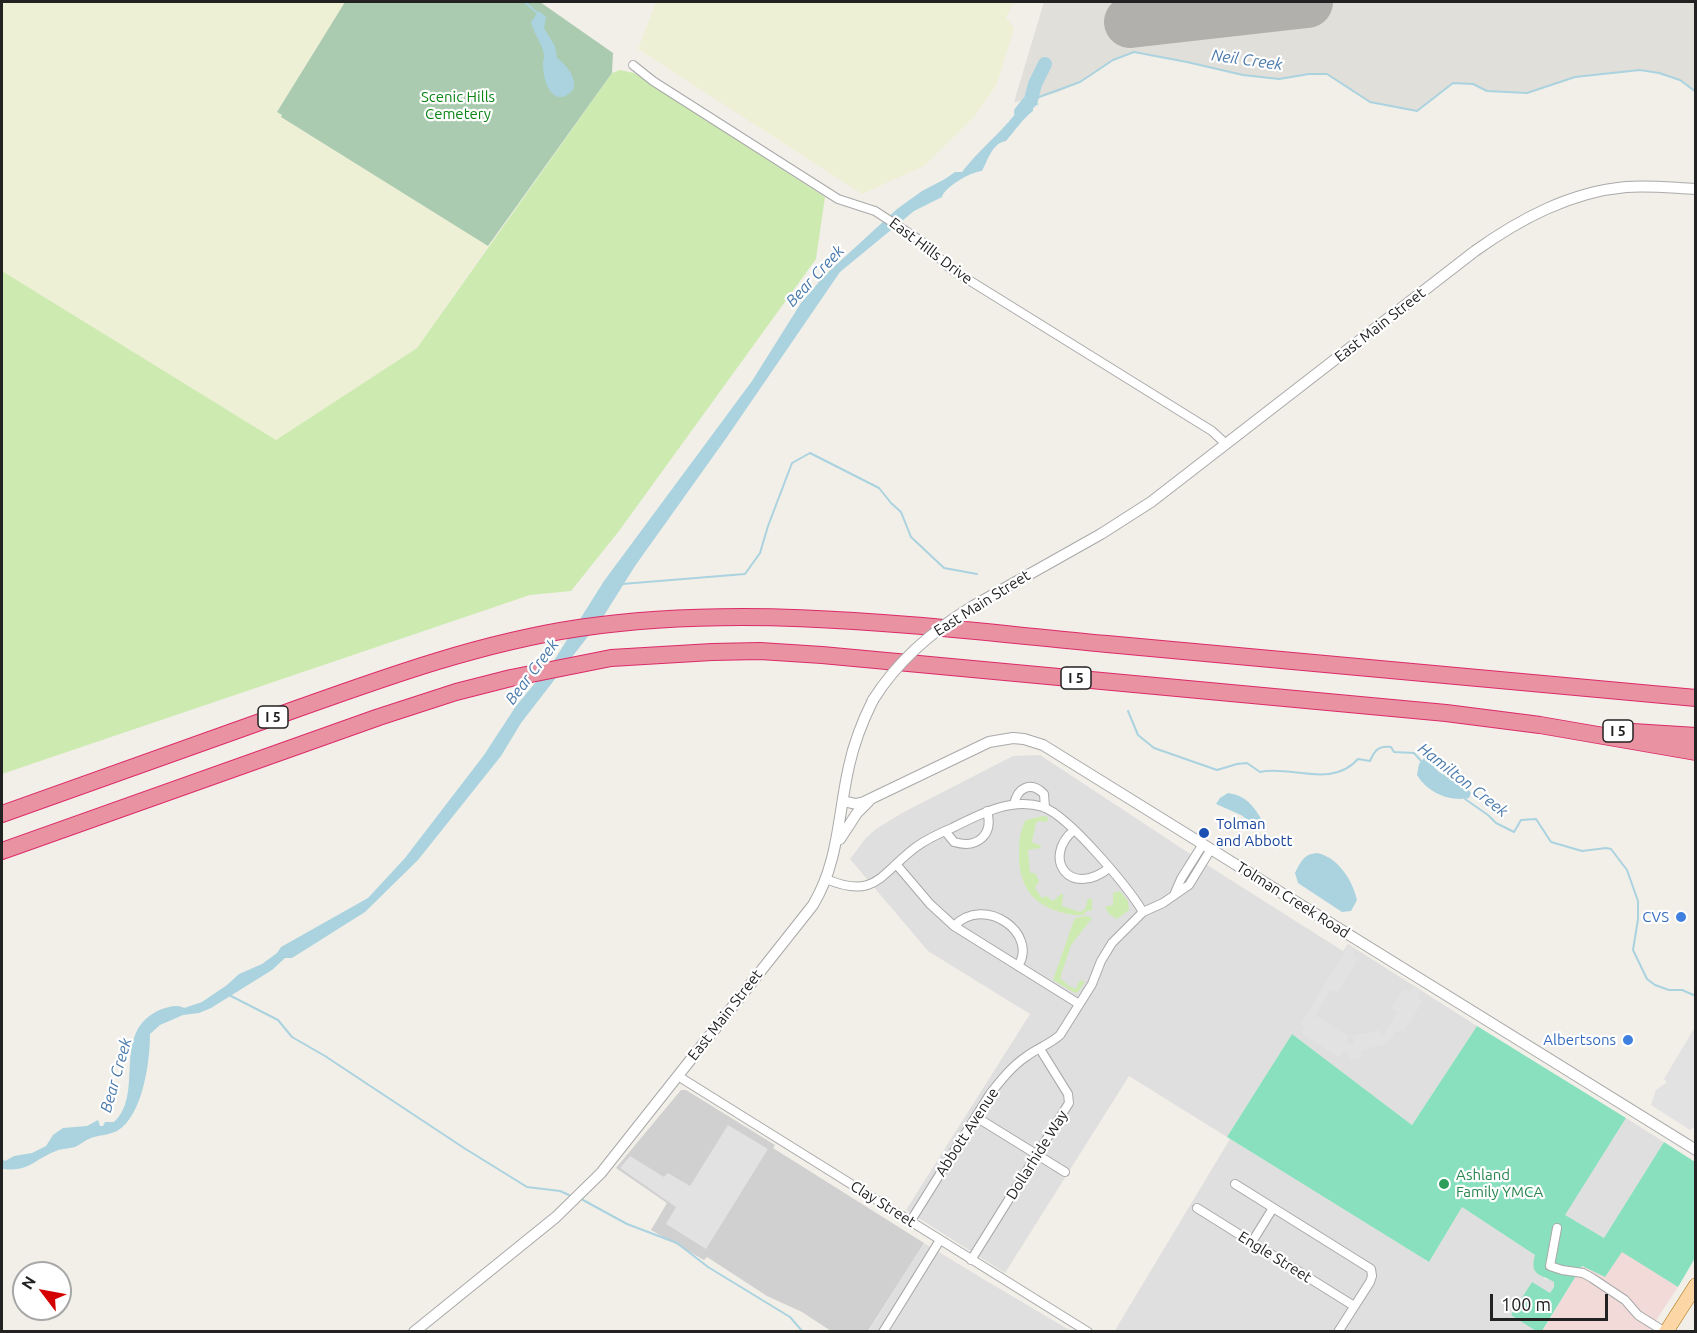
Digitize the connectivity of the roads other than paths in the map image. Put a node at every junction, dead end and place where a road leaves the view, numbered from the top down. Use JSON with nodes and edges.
{"nodes":[{"id":1,"x":633,"y":65,"type":"dead end"},
{"id":2,"x":1695,"y":189,"type":"edge"},
{"id":3,"x":1226,"y":444,"type":"junction"},
{"id":4,"x":1543,"y":683,"type":"junction"},
{"id":5,"x":1695,"y":690,"type":"edge"},
{"id":6,"x":1695,"y":698,"type":"edge"},
{"id":7,"x":1540,"y":725,"type":"junction"},
{"id":8,"x":1695,"y":736,"type":"edge"},
{"id":9,"x":1695,"y":752,"type":"edge"},
{"id":10,"x":874,"y":797,"type":"junction"},
{"id":11,"x":843,"y":801,"type":"junction"},
{"id":12,"x":1014,"y":804,"type":"junction"},
{"id":13,"x":1045,"y":808,"type":"junction"},
{"id":14,"x":987,"y":811,"type":"junction"},
{"id":15,"x":2,"y":814,"type":"edge"},
{"id":16,"x":1074,"y":830,"type":"junction"},
{"id":17,"x":945,"y":831,"type":"junction"},
{"id":18,"x":837,"y":844,"type":"junction"},
{"id":19,"x":1207,"y":847,"type":"junction"},
{"id":20,"x":2,"y":851,"type":"edge"},
{"id":21,"x":896,"y":864,"type":"junction"},
{"id":22,"x":1108,"y":868,"type":"junction"},
{"id":23,"x":826,"y":879,"type":"junction"},
{"id":24,"x":1143,"y":912,"type":"junction"},
{"id":25,"x":954,"y":926,"type":"junction"},
{"id":26,"x":1018,"y":966,"type":"junction"},
{"id":27,"x":1079,"y":1004,"type":"junction"},
{"id":28,"x":1040,"y":1049,"type":"junction"},
{"id":29,"x":678,"y":1076,"type":"junction"},
{"id":30,"x":976,"y":1117,"type":"junction"},
{"id":31,"x":1695,"y":1150,"type":"edge"},
{"id":32,"x":1037,"y":1155,"type":"junction"},
{"id":33,"x":1065,"y":1172,"type":"dead end"},
{"id":34,"x":1235,"y":1184,"type":"dead end"},
{"id":35,"x":1197,"y":1208,"type":"dead end"},
{"id":36,"x":1273,"y":1208,"type":"junction"},
{"id":37,"x":910,"y":1222,"type":"junction"},
{"id":38,"x":1557,"y":1228,"type":"dead end"},
{"id":39,"x":940,"y":1240,"type":"junction"},
{"id":40,"x":1252,"y":1242,"type":"junction"},
{"id":41,"x":971,"y":1260,"type":"junction"},
{"id":42,"x":1695,"y":1285,"type":"edge"},
{"id":43,"x":1354,"y":1305,"type":"junction"},
{"id":44,"x":414,"y":1332,"type":"edge"},
{"id":45,"x":883,"y":1332,"type":"edge"},
{"id":46,"x":1088,"y":1332,"type":"edge"},
{"id":47,"x":1338,"y":1332,"type":"edge"},
{"id":48,"x":1666,"y":1332,"type":"edge"}],
"edges":[{"from":1,"to":3,"type":"street","name":"East Hills Drive"},
{"from":2,"to":3,"type":"street","name":"East Main Street"},
{"from":3,"to":11,"type":"street","name":"East Main Street","bridge":true},
{"from":4,"to":5,"type":"highway"},
{"from":4,"to":6,"type":"highway","number":"I 5"},
{"from":4,"to":15,"type":"highway","number":"I 5"},
{"from":7,"to":8,"type":"highway","number":"I 5"},
{"from":7,"to":9,"type":"highway"},
{"from":7,"to":20,"type":"highway","number":"I 5"},
{"from":10,"to":11,"type":"street","name":"Tolman Creek Road"},
{"from":10,"to":18,"type":"street"},
{"from":10,"to":19,"type":"street","name":"Tolman Creek Road"},
{"from":11,"to":18,"type":"street","name":"East Main Street"},
{"from":12,"to":13,"type":"street"},
{"from":12,"to":13,"type":"street"},
{"from":12,"to":14,"type":"street"},
{"from":13,"to":16,"type":"street"},
{"from":14,"to":17,"type":"street"},
{"from":14,"to":17,"type":"street"},
{"from":16,"to":22,"type":"street"},
{"from":16,"to":22,"type":"street"},
{"from":17,"to":21,"type":"street"},
{"from":18,"to":23,"type":"street","name":"East Main Street"},
{"from":19,"to":24,"type":"street","name":"Abbott Avenue"},
{"from":19,"to":31,"type":"street","name":"Tolman Creek Road"},
{"from":21,"to":23,"type":"street"},
{"from":21,"to":25,"type":"street"},
{"from":22,"to":24,"type":"street"},
{"from":23,"to":29,"type":"street","name":"East Main Street"},
{"from":24,"to":27,"type":"street","name":"Abbott Avenue"},
{"from":25,"to":26,"type":"street"},
{"from":25,"to":26,"type":"street"},
{"from":26,"to":27,"type":"street"},
{"from":27,"to":28,"type":"street","name":"Abbott Avenue"},
{"from":28,"to":30,"type":"street","name":"Abbott Avenue"},
{"from":28,"to":32,"type":"street","name":"Dollarhide Way"},
{"from":29,"to":37,"type":"street","name":"Clay Street"},
{"from":29,"to":44,"type":"street","name":"East Main Street"},
{"from":30,"to":32,"type":"street"},
{"from":30,"to":37,"type":"street","name":"Abbott Avenue"},
{"from":32,"to":33,"type":"street"},
{"from":32,"to":41,"type":"street","name":"Dollarhide Way"},
{"from":34,"to":36,"type":"street"},
{"from":35,"to":40,"type":"street","name":"Engle Street"},
{"from":36,"to":40,"type":"street"},
{"from":36,"to":43,"type":"street"},
{"from":37,"to":39,"type":"street","name":"Clay Street"},
{"from":38,"to":48,"type":"street"},
{"from":39,"to":41,"type":"street","name":"Clay Street"},
{"from":39,"to":45,"type":"street"},
{"from":40,"to":43,"type":"street","name":"Engle Street"},
{"from":41,"to":46,"type":"street","name":"Clay Street"},
{"from":42,"to":48,"type":"main road"},
{"from":43,"to":47,"type":"street"}]}
